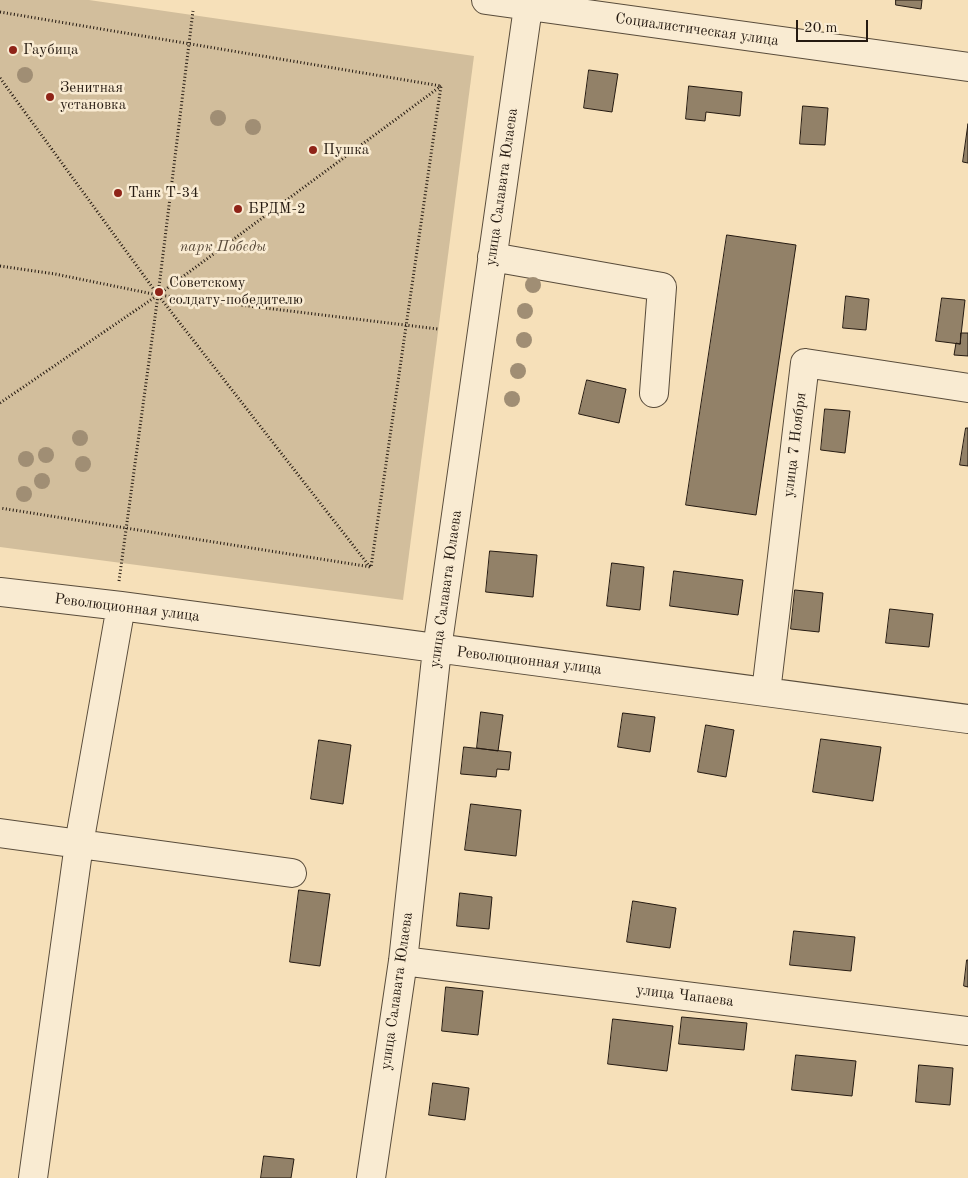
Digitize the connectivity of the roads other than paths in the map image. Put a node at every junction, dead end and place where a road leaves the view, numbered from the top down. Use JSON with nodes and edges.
{"nodes":[{"id":1,"x":486,"y":0,"type":"edge"},
{"id":2,"x":529,"y":4,"type":"edge"},
{"id":3,"x":968,"y":67,"type":"edge"},
{"id":4,"x":492,"y":257,"type":"junction"},
{"id":5,"x":968,"y":388,"type":"edge"},
{"id":6,"x":654,"y":393,"type":"dead end"},
{"id":7,"x":0,"y":592,"type":"edge"},
{"id":8,"x":118,"y":607,"type":"junction"},
{"id":9,"x":437,"y":649,"type":"junction"},
{"id":10,"x":766,"y":692,"type":"junction"},
{"id":11,"x":968,"y":720,"type":"edge"},
{"id":12,"x":0,"y":833,"type":"edge"},
{"id":13,"x":80,"y":844,"type":"junction"},
{"id":14,"x":292,"y":873,"type":"dead end"},
{"id":15,"x":403,"y":961,"type":"junction"},
{"id":16,"x":968,"y":1031,"type":"edge"},
{"id":17,"x":33,"y":1178,"type":"edge"},
{"id":18,"x":371,"y":1178,"type":"edge"}],
"edges":[{"from":1,"to":2,"type":"street","name":"Социалистическая улица"},
{"from":2,"to":3,"type":"street","name":"Социалистическая улица"},
{"from":2,"to":4,"type":"street","name":"улица Салавата Юлаева"},
{"from":4,"to":6,"type":"street"},
{"from":4,"to":9,"type":"street","name":"улица Салавата Юлаева"},
{"from":5,"to":10,"type":"street","name":"улица 7 Ноября"},
{"from":7,"to":8,"type":"street","name":"Революционная улица"},
{"from":8,"to":9,"type":"street","name":"Революционная улица"},
{"from":8,"to":13,"type":"street"},
{"from":9,"to":10,"type":"street","name":"Революционная улица"},
{"from":9,"to":15,"type":"street","name":"улица Салавата Юлаева"},
{"from":10,"to":11,"type":"street","name":"Революционная улица"},
{"from":12,"to":13,"type":"street"},
{"from":13,"to":14,"type":"street"},
{"from":13,"to":17,"type":"street"},
{"from":15,"to":16,"type":"street","name":"улица Чапаева"},
{"from":15,"to":18,"type":"street","name":"улица Салавата Юлаева"}]}
